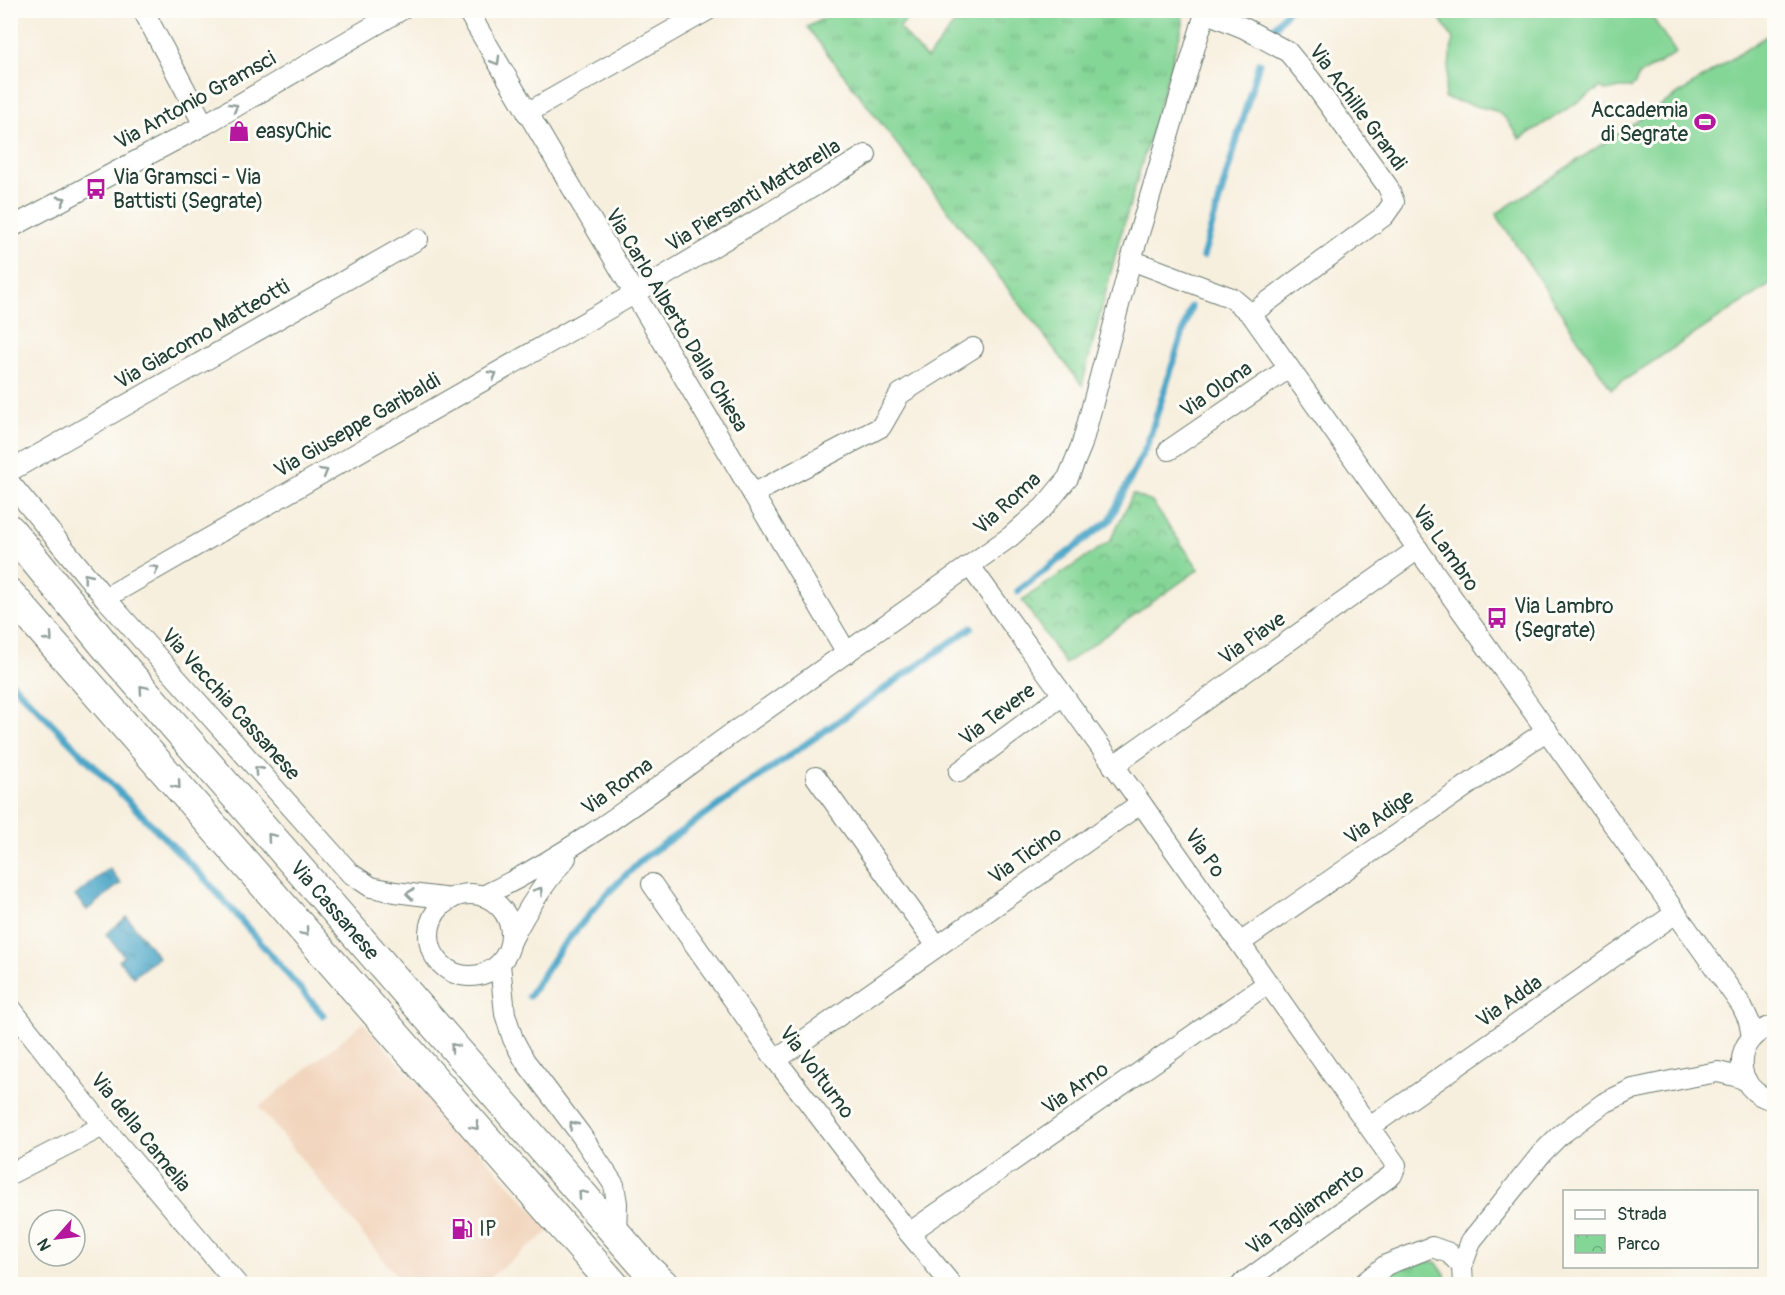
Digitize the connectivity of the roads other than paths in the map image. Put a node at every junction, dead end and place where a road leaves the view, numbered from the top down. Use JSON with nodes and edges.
{"nodes":[{"id":1,"x":142,"y":10,"type":"edge"},
{"id":2,"x":401,"y":10,"type":"edge"},
{"id":3,"x":467,"y":10,"type":"edge"},
{"id":4,"x":708,"y":10,"type":"edge"},
{"id":5,"x":1206,"y":10,"type":"edge"},
{"id":6,"x":1211,"y":10,"type":"edge"},
{"id":7,"x":527,"y":113,"type":"junction"},
{"id":8,"x":204,"y":124,"type":"junction"},
{"id":9,"x":866,"y":155,"type":"dead end"},
{"id":10,"x":10,"y":228,"type":"edge"},
{"id":11,"x":418,"y":239,"type":"dead end"},
{"id":12,"x":1131,"y":260,"type":"junction"},
{"id":13,"x":634,"y":294,"type":"junction"},
{"id":14,"x":1251,"y":314,"type":"junction"},
{"id":15,"x":974,"y":348,"type":"dead end"},
{"id":16,"x":1289,"y":368,"type":"junction"},
{"id":17,"x":1169,"y":450,"type":"dead end"},
{"id":18,"x":10,"y":471,"type":"edge"},
{"id":19,"x":10,"y":483,"type":"edge"},
{"id":20,"x":753,"y":494,"type":"junction"},
{"id":21,"x":10,"y":530,"type":"edge"},
{"id":22,"x":1418,"y":549,"type":"junction"},
{"id":23,"x":970,"y":566,"type":"junction"},
{"id":24,"x":10,"y":594,"type":"edge"},
{"id":25,"x":105,"y":598,"type":"junction"},
{"id":26,"x":847,"y":653,"type":"junction"},
{"id":27,"x":1064,"y":694,"type":"junction"},
{"id":28,"x":1547,"y":730,"type":"junction"},
{"id":29,"x":1113,"y":766,"type":"junction"},
{"id":30,"x":960,"y":772,"type":"dead end"},
{"id":31,"x":816,"y":777,"type":"dead end"},
{"id":32,"x":1141,"y":803,"type":"junction"},
{"id":33,"x":579,"y":843,"type":"junction"},
{"id":34,"x":652,"y":884,"type":"dead end"},
{"id":35,"x":483,"y":896,"type":"junction"},
{"id":36,"x":451,"y":899,"type":"junction"},
{"id":37,"x":1676,"y":913,"type":"junction"},
{"id":38,"x":511,"y":942,"type":"junction"},
{"id":39,"x":1239,"y":943,"type":"junction"},
{"id":40,"x":937,"y":946,"type":"junction"},
{"id":41,"x":500,"y":964,"type":"junction"},
{"id":42,"x":1268,"y":983,"type":"junction"},
{"id":43,"x":10,"y":1006,"type":"edge"},
{"id":44,"x":1742,"y":1006,"type":"junction"},
{"id":45,"x":1774,"y":1026,"type":"edge"},
{"id":46,"x":1748,"y":1045,"type":"junction"},
{"id":47,"x":776,"y":1060,"type":"junction"},
{"id":48,"x":1718,"y":1072,"type":"junction"},
{"id":49,"x":1746,"y":1080,"type":"junction"},
{"id":50,"x":1774,"y":1100,"type":"edge"},
{"id":51,"x":103,"y":1126,"type":"junction"},
{"id":52,"x":1370,"y":1127,"type":"junction"},
{"id":53,"x":1395,"y":1171,"type":"joint"},
{"id":54,"x":10,"y":1174,"type":"edge"},
{"id":55,"x":909,"y":1233,"type":"junction"},
{"id":56,"x":616,"y":1234,"type":"junction"},
{"id":57,"x":1458,"y":1268,"type":"edge"},
{"id":58,"x":237,"y":1284,"type":"edge"},
{"id":59,"x":613,"y":1284,"type":"edge"},
{"id":60,"x":663,"y":1284,"type":"edge"},
{"id":61,"x":951,"y":1284,"type":"edge"},
{"id":62,"x":1242,"y":1284,"type":"edge"},
{"id":63,"x":1363,"y":1284,"type":"edge"}],
"edges":[{"from":1,"to":8,"type":"street"},
{"from":8,"to":2,"type":"street","name":"Via Antonio Gramsci","one_way":true},
{"from":3,"to":7,"type":"street","name":"Via Carlo Alberto Dalla Chiesa","one_way":true},
{"from":4,"to":7,"type":"street"},
{"from":5,"to":12,"type":"street","name":"Via Roma"},
{"from":6,"to":14,"type":"street","name":"Via Achille Grandi"},
{"from":7,"to":13,"type":"street","name":"Via Carlo Alberto Dalla Chiesa"},
{"from":10,"to":8,"type":"street","name":"Via Antonio Gramsci","one_way":true},
{"from":9,"to":13,"type":"street","name":"Via Piersanti Mattarella"},
{"from":11,"to":18,"type":"street","name":"Via Giacomo Matteotti"},
{"from":12,"to":14,"type":"street","name":"Via Lambro"},
{"from":12,"to":23,"type":"street","name":"Via Roma"},
{"from":13,"to":20,"type":"street","name":"Via Carlo Alberto Dalla Chiesa"},
{"from":25,"to":13,"type":"street","name":"Via Giuseppe Garibaldi","one_way":true},
{"from":14,"to":16,"type":"street","name":"Via Lambro"},
{"from":15,"to":20,"type":"street"},
{"from":16,"to":17,"type":"street","name":"Via Olona"},
{"from":16,"to":22,"type":"street","name":"Via Lambro"},
{"from":25,"to":19,"type":"street","name":"Via Vecchia Cassanese","one_way":true},
{"from":20,"to":26,"type":"street","name":"Via Carlo Alberto Dalla Chiesa"},
{"from":56,"to":21,"type":"main road","name":"Via Cassanese","one_way":true},
{"from":22,"to":28,"type":"street","name":"Via Lambro"},
{"from":22,"to":29,"type":"street","name":"Via Piave"},
{"from":23,"to":26,"type":"street","name":"Via Roma"},
{"from":23,"to":27,"type":"street","name":"Via Po"},
{"from":24,"to":59,"type":"main road","name":"Via Cassanese","one_way":true},
{"from":36,"to":25,"type":"street","name":"Via Vecchia Cassanese","one_way":true},
{"from":26,"to":33,"type":"street","name":"Via Roma"},
{"from":27,"to":29,"type":"street","name":"Via Po"},
{"from":27,"to":30,"type":"street","name":"Via Tevere"},
{"from":28,"to":37,"type":"street","name":"Via Lambro"},
{"from":28,"to":39,"type":"street","name":"Via Adige"},
{"from":29,"to":32,"type":"street","name":"Via Po"},
{"from":31,"to":40,"type":"street"},
{"from":32,"to":39,"type":"street","name":"Via Po"},
{"from":32,"to":40,"type":"street","name":"Via Ticino"},
{"from":33,"to":35,"type":"street","name":"Via Roma"},
{"from":38,"to":33,"type":"street","name":"Via Roma","one_way":true},
{"from":34,"to":47,"type":"street","name":"Via Volturno"},
{"from":35,"to":36,"type":"street"},
{"from":35,"to":38,"type":"street"},
{"from":36,"to":41,"type":"street"},
{"from":37,"to":44,"type":"street","name":"Via Lambro"},
{"from":37,"to":52,"type":"street","name":"Via Adda"},
{"from":38,"to":41,"type":"street"},
{"from":39,"to":42,"type":"street","name":"Via Po"},
{"from":40,"to":47,"type":"street","name":"Via Ticino"},
{"from":56,"to":41,"type":"street","one_way":true},
{"from":42,"to":52,"type":"street","name":"Via Po"},
{"from":42,"to":55,"type":"street","name":"Via Arno"},
{"from":43,"to":51,"type":"street","name":"Via della Camelia"},
{"from":44,"to":45,"type":"street","name":"Via Lambro"},
{"from":44,"to":46,"type":"street","name":"Via Lambro"},
{"from":45,"to":46,"type":"street"},
{"from":46,"to":48,"type":"street"},
{"from":46,"to":49,"type":"street","name":"Via Lambro"},
{"from":47,"to":55,"type":"street","name":"Via Volturno"},
{"from":48,"to":49,"type":"street"},
{"from":48,"to":57,"type":"street"},
{"from":49,"to":50,"type":"street"},
{"from":51,"to":54,"type":"street"},
{"from":51,"to":58,"type":"street","name":"Via della Camelia"},
{"from":52,"to":53,"type":"street","name":"Via Po"},
{"from":53,"to":62,"type":"street","name":"Via Tagliamento"},
{"from":55,"to":61,"type":"street","name":"Via Volturno"},
{"from":56,"to":60,"type":"main road","name":"Via Cassanese"},
{"from":57,"to":63,"type":"street"}]}
